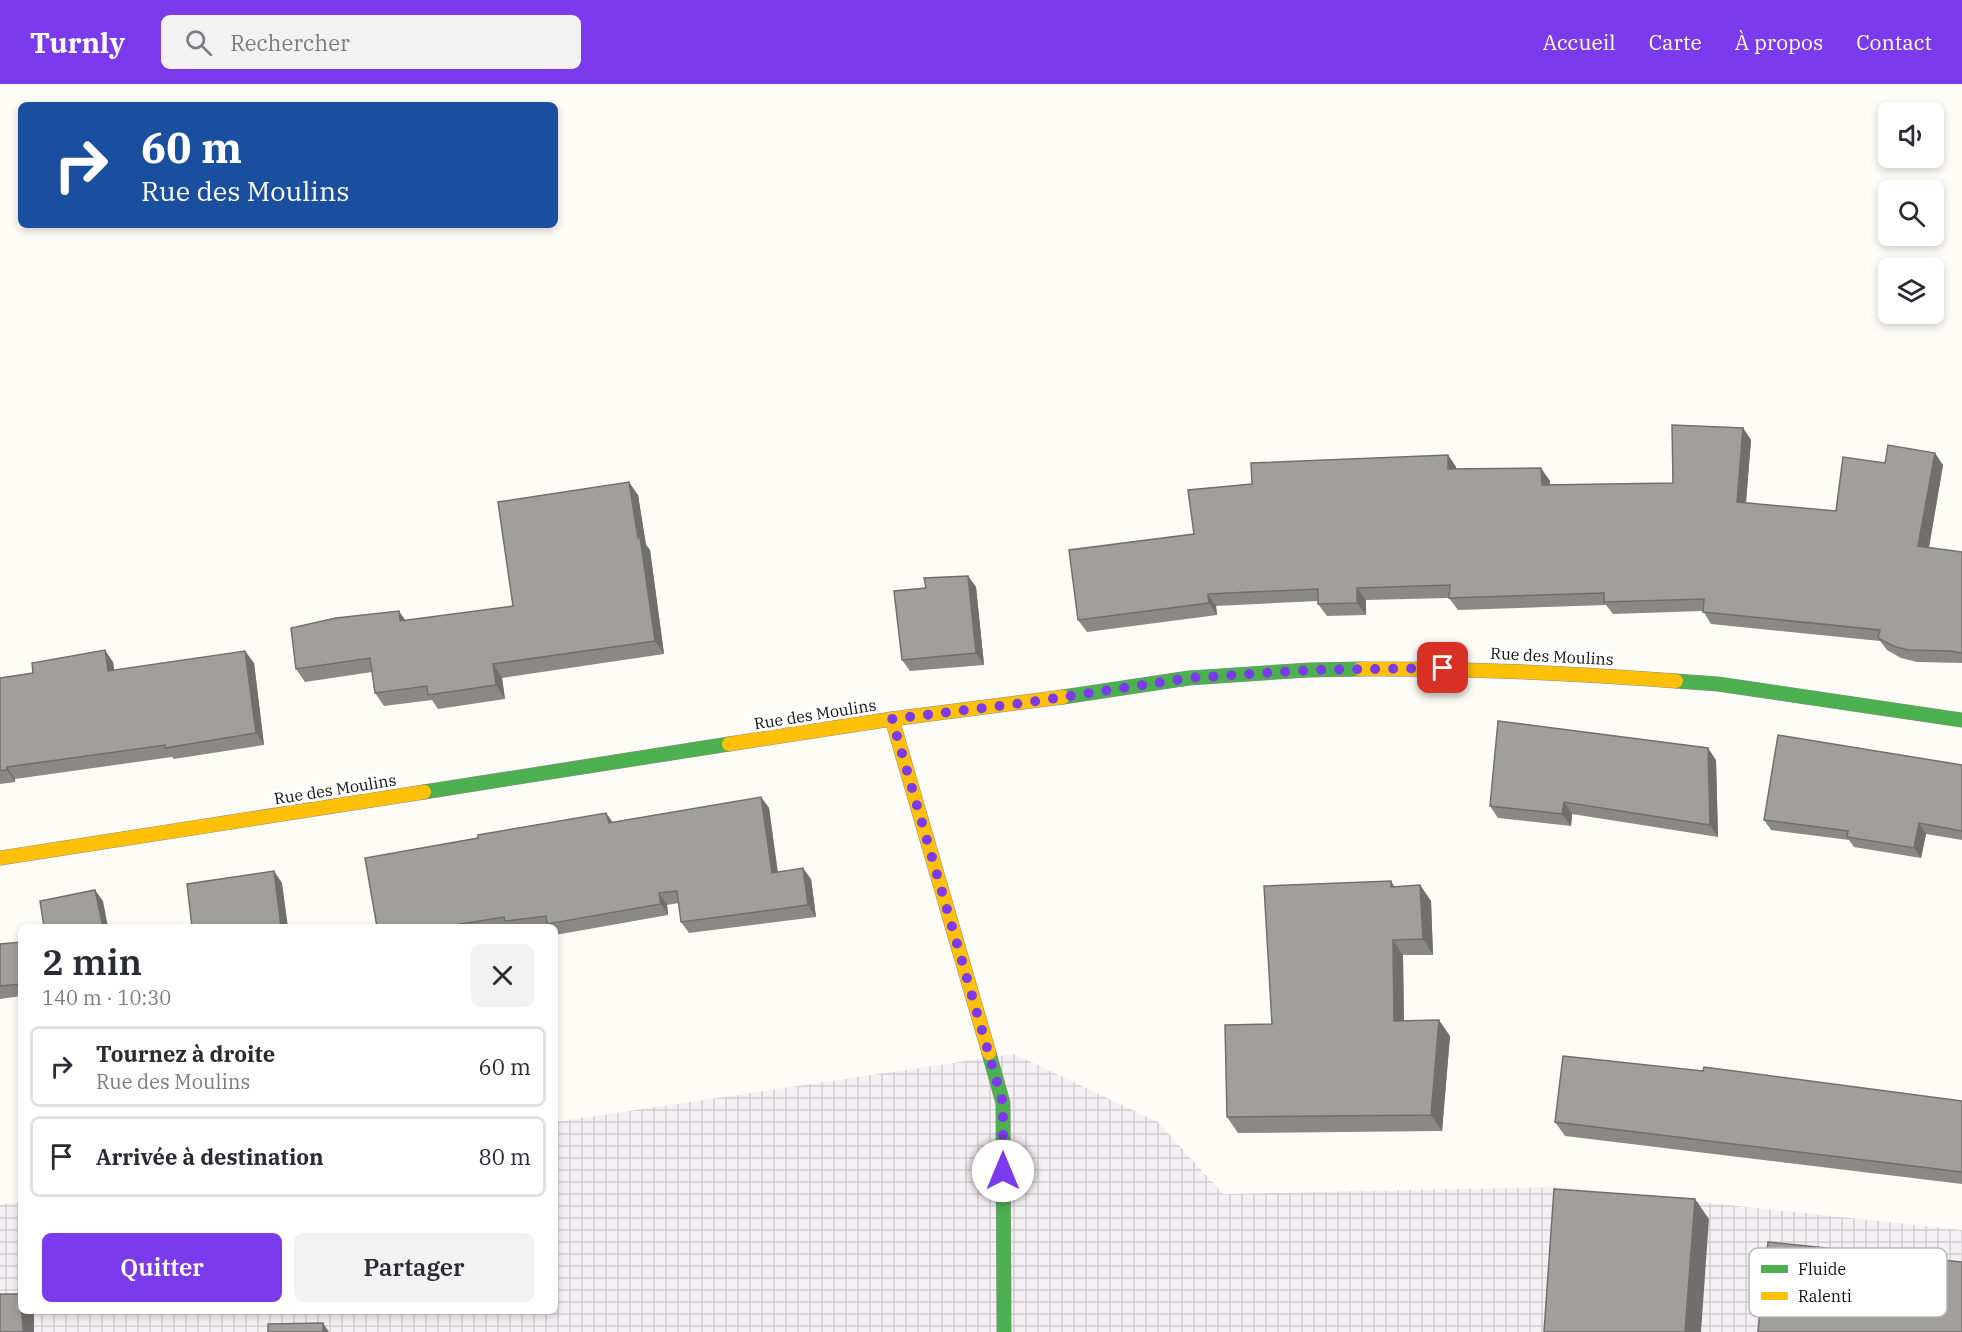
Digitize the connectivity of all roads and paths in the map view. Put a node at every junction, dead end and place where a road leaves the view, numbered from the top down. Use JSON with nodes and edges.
{"nodes":[{"id":1,"x":892,"y":719,"type":"junction"},
{"id":2,"x":1962,"y":720,"type":"edge"},
{"id":3,"x":0,"y":858,"type":"edge"},
{"id":4,"x":1004,"y":1332,"type":"edge"}],
"edges":[{"from":1,"to":2,"type":"main road","name":"Rue des Moulins"},
{"from":1,"to":3,"type":"main road","name":"Rue des Moulins"},
{"from":1,"to":4,"type":"main road"}]}
